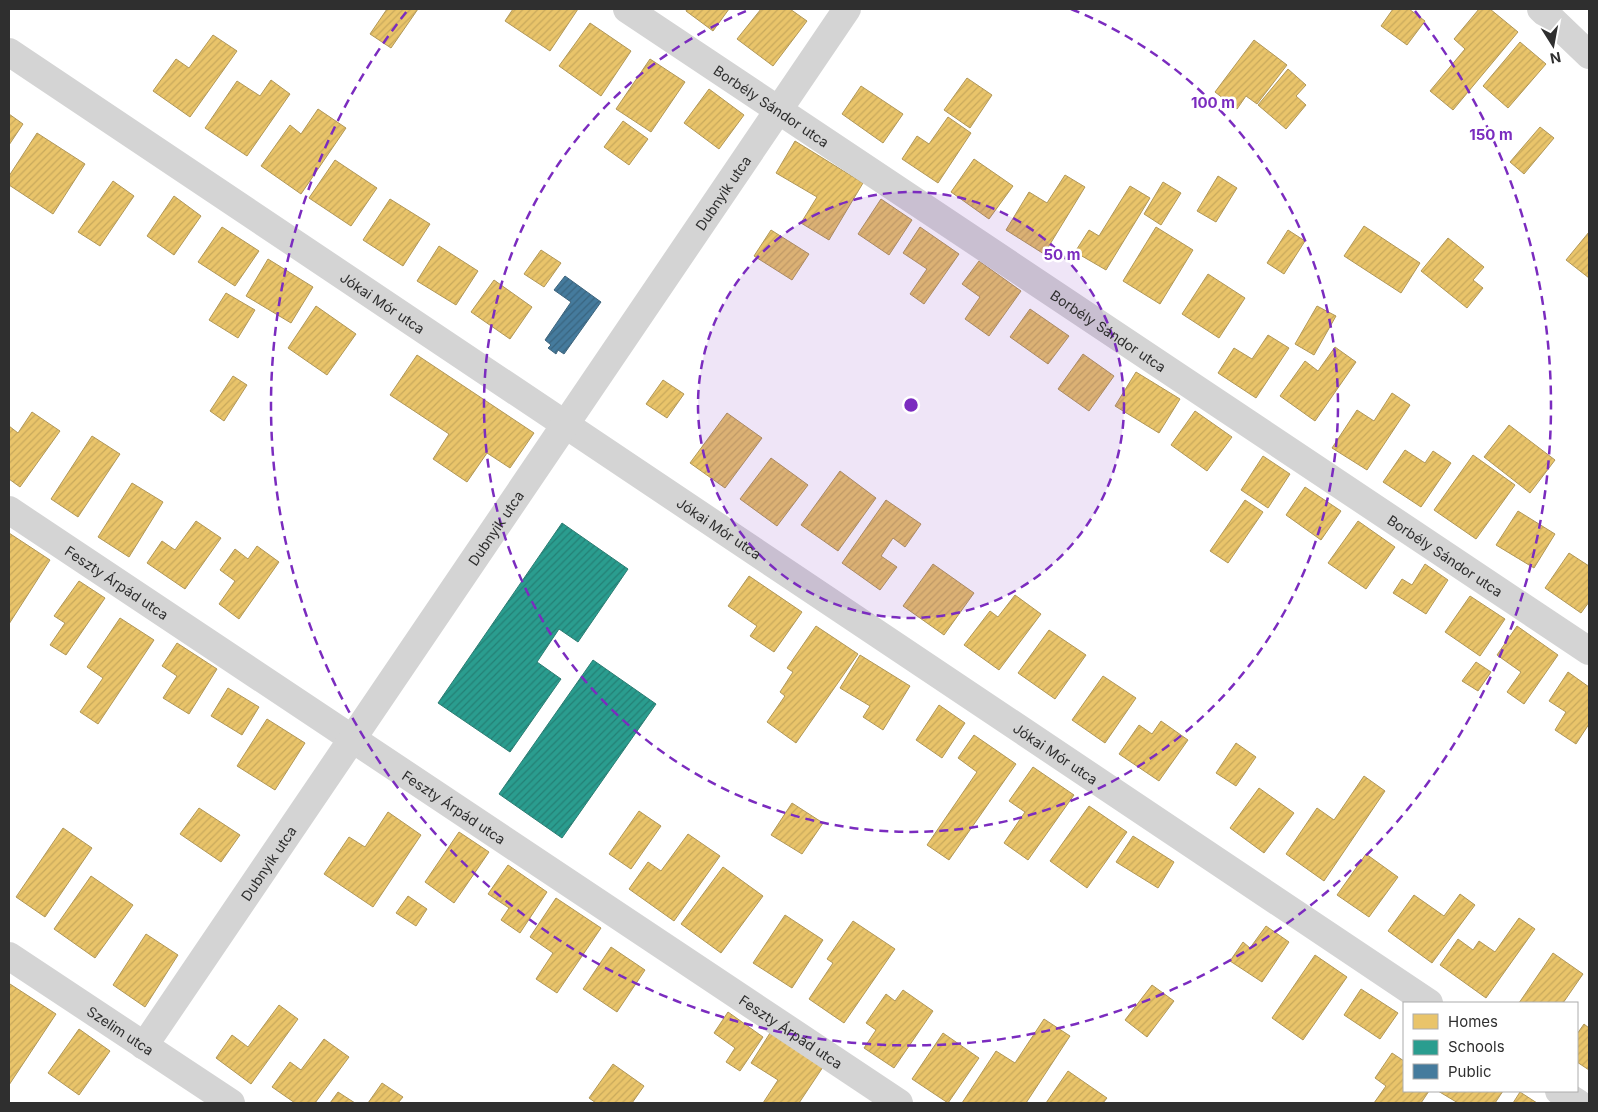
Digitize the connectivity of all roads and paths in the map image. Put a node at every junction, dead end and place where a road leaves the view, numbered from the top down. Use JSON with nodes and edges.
{"nodes":[{"id":1,"x":627,"y":9,"type":"edge"},
{"id":2,"x":847,"y":9,"type":"edge"},
{"id":3,"x":1540,"y":9,"type":"edge"},
{"id":4,"x":9,"y":52,"type":"edge"},
{"id":5,"x":1589,"y":55,"type":"edge"},
{"id":6,"x":778,"y":110,"type":"junction"},
{"id":7,"x":566,"y":424,"type":"junction"},
{"id":8,"x":9,"y":510,"type":"edge"},
{"id":9,"x":1589,"y":651,"type":"edge"},
{"id":10,"x":352,"y":738,"type":"junction"},
{"id":11,"x":9,"y":956,"type":"edge"},
{"id":12,"x":1428,"y":1002,"type":"edge"},
{"id":13,"x":144,"y":1046,"type":"junction"},
{"id":14,"x":1561,"y":1092,"type":"edge"},
{"id":15,"x":231,"y":1103,"type":"edge"},
{"id":16,"x":899,"y":1103,"type":"edge"},
{"id":17,"x":1578,"y":1103,"type":"edge"}],
"edges":[{"from":1,"to":6,"type":"street","name":"Borbély Sándor utca"},
{"from":2,"to":6,"type":"street","name":"Dubnyik utca"},
{"from":3,"to":5,"type":"street"},
{"from":4,"to":7,"type":"street","name":"Jókai Mór utca"},
{"from":6,"to":7,"type":"street","name":"Dubnyik utca"},
{"from":6,"to":9,"type":"street","name":"Borbély Sándor utca"},
{"from":7,"to":10,"type":"street","name":"Dubnyik utca"},
{"from":7,"to":12,"type":"street","name":"Jókai Mór utca"},
{"from":8,"to":10,"type":"street","name":"Feszty Árpád utca"},
{"from":10,"to":13,"type":"street","name":"Dubnyik utca"},
{"from":10,"to":16,"type":"street","name":"Feszty Árpád utca"},
{"from":11,"to":13,"type":"street","name":"Szelim utca"},
{"from":13,"to":15,"type":"street","name":"Szelim utca"},
{"from":14,"to":17,"type":"street"}]}
